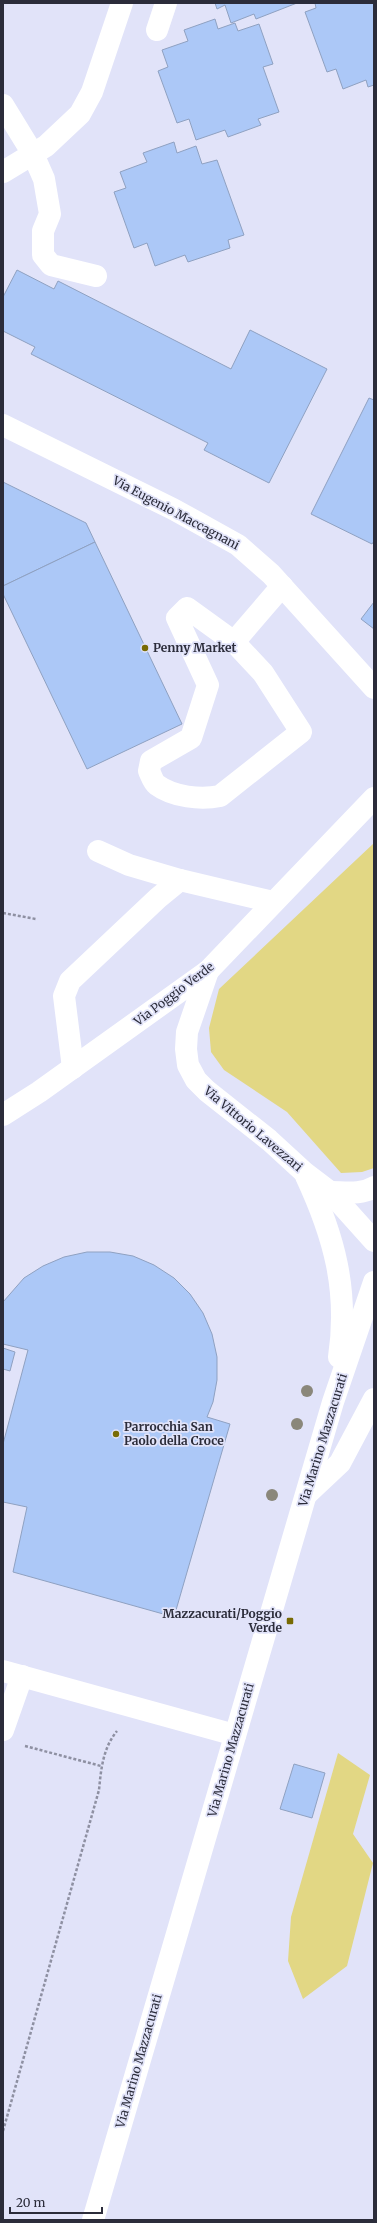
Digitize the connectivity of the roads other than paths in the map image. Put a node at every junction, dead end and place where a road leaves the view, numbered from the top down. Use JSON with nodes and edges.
{"nodes":[{"id":1,"x":122,"y":3,"type":"edge"},
{"id":2,"x":166,"y":3,"type":"edge"},
{"id":3,"x":157,"y":30,"type":"dead end"},
{"id":4,"x":3,"y":105,"type":"edge"},
{"id":5,"x":33,"y":154,"type":"junction"},
{"id":6,"x":3,"y":172,"type":"edge"},
{"id":7,"x":96,"y":276,"type":"dead end"},
{"id":8,"x":3,"y":425,"type":"edge"},
{"id":9,"x":282,"y":586,"type":"junction"},
{"id":10,"x":234,"y":642,"type":"junction"},
{"id":11,"x":374,"y":688,"type":"edge"},
{"id":12,"x":374,"y":798,"type":"edge"},
{"id":13,"x":98,"y":851,"type":"dead end"},
{"id":14,"x":180,"y":880,"type":"junction"},
{"id":15,"x":273,"y":902,"type":"junction"},
{"id":16,"x":208,"y":971,"type":"junction"},
{"id":17,"x":73,"y":1068,"type":"junction"},
{"id":18,"x":3,"y":1115,"type":"edge"},
{"id":19,"x":305,"y":1173,"type":"junction"},
{"id":20,"x":374,"y":1187,"type":"edge"},
{"id":21,"x":330,"y":1192,"type":"junction"},
{"id":22,"x":374,"y":1241,"type":"edge"},
{"id":23,"x":374,"y":1282,"type":"edge"},
{"id":24,"x":374,"y":1399,"type":"edge"},
{"id":25,"x":333,"y":1402,"type":"junction"},
{"id":26,"x":307,"y":1494,"type":"junction"},
{"id":27,"x":12,"y":1674,"type":"edge"},
{"id":28,"x":235,"y":1735,"type":"junction"},
{"id":29,"x":11,"y":1737,"type":"edge"},
{"id":30,"x":93,"y":2220,"type":"edge"}],
"edges":[{"from":1,"to":5,"type":"street"},
{"from":2,"to":3,"type":"street"},
{"from":4,"to":5,"type":"street"},
{"from":5,"to":6,"type":"street"},
{"from":5,"to":7,"type":"street"},
{"from":8,"to":9,"type":"street","name":"Via Eugenio Maccagnani"},
{"from":9,"to":10,"type":"street"},
{"from":9,"to":11,"type":"street","name":"Via Eugenio Maccagnani"},
{"from":10,"to":10,"type":"street"},
{"from":12,"to":15,"type":"street","name":"Via Poggio Verde"},
{"from":13,"to":14,"type":"street"},
{"from":14,"to":15,"type":"street"},
{"from":14,"to":17,"type":"street"},
{"from":15,"to":16,"type":"street","name":"Via Poggio Verde"},
{"from":16,"to":17,"type":"street","name":"Via Poggio Verde"},
{"from":16,"to":19,"type":"street","name":"Via Vittorio Lavezzari"},
{"from":17,"to":18,"type":"street","name":"Via Poggio Verde"},
{"from":19,"to":21,"type":"street","name":"Via Vittorio Lavezzari"},
{"from":19,"to":25,"type":"street"},
{"from":20,"to":21,"type":"street"},
{"from":21,"to":22,"type":"street","name":"Via Vittorio Lavezzari"},
{"from":23,"to":25,"type":"street","name":"Via Marino Mazzacurati"},
{"from":24,"to":26,"type":"street"},
{"from":25,"to":26,"type":"street","name":"Via Marino Mazzacurati"},
{"from":26,"to":28,"type":"street","name":"Via Marino Mazzacurati"},
{"from":27,"to":28,"type":"street"},
{"from":27,"to":29,"type":"street"},
{"from":28,"to":30,"type":"street","name":"Via Marino Mazzacurati"}]}
